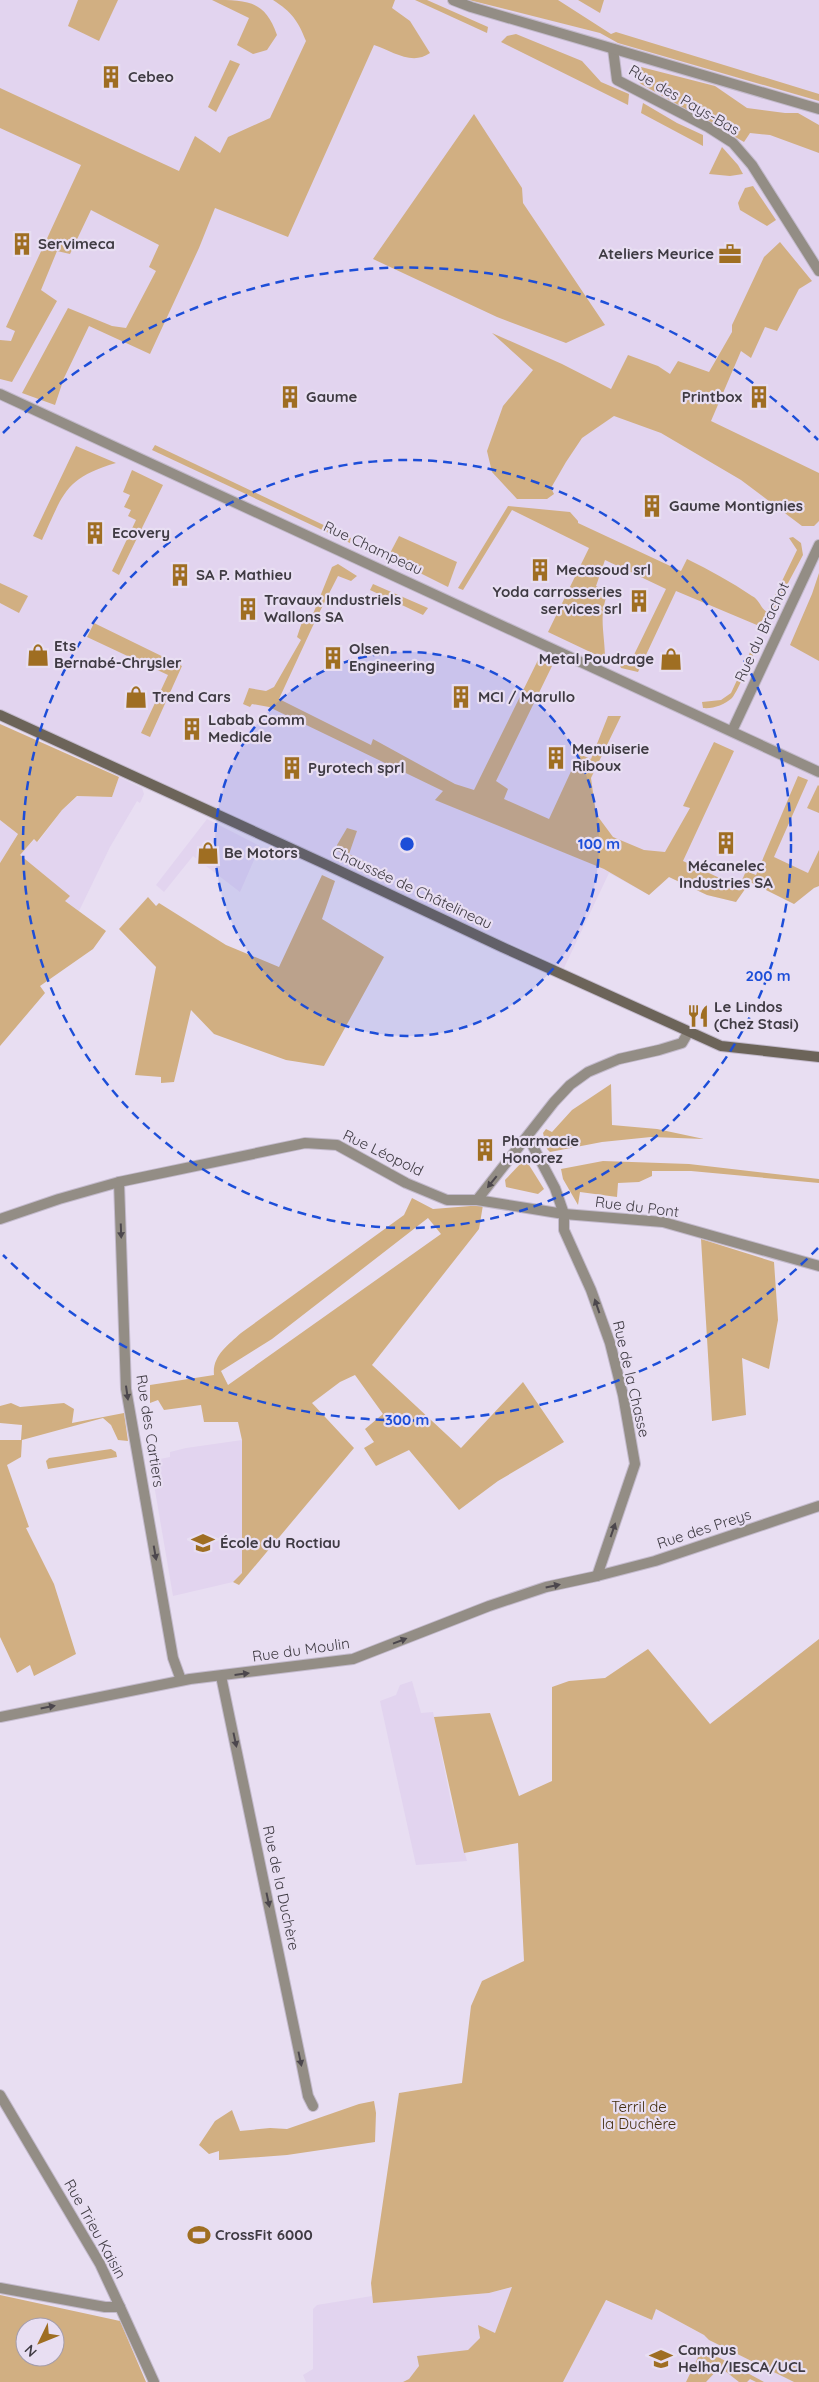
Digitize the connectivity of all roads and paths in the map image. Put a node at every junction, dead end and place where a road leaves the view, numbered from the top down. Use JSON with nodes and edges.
{"nodes":[{"id":1,"x":453,"y":0,"type":"edge"},
{"id":2,"x":612,"y":49,"type":"junction"},
{"id":3,"x":819,"y":110,"type":"edge"},
{"id":4,"x":819,"y":271,"type":"edge"},
{"id":5,"x":0,"y":394,"type":"edge"},
{"id":6,"x":819,"y":545,"type":"edge"},
{"id":7,"x":0,"y":715,"type":"edge"},
{"id":8,"x":732,"y":731,"type":"junction"},
{"id":9,"x":819,"y":772,"type":"edge"},
{"id":10,"x":689,"y":1031,"type":"junction"},
{"id":11,"x":819,"y":1057,"type":"edge"},
{"id":12,"x":528,"y":1137,"type":"junction"},
{"id":13,"x":119,"y":1182,"type":"junction"},
{"id":14,"x":477,"y":1200,"type":"junction"},
{"id":15,"x":564,"y":1214,"type":"junction"},
{"id":16,"x":0,"y":1219,"type":"edge"},
{"id":17,"x":819,"y":1266,"type":"edge"},
{"id":18,"x":819,"y":1506,"type":"edge"},
{"id":19,"x":597,"y":1576,"type":"junction"},
{"id":20,"x":221,"y":1676,"type":"junction"},
{"id":21,"x":181,"y":1680,"type":"junction"},
{"id":22,"x":0,"y":1717,"type":"edge"},
{"id":23,"x":0,"y":2095,"type":"edge"},
{"id":24,"x":313,"y":2106,"type":"dead end"},
{"id":25,"x":0,"y":2288,"type":"edge"},
{"id":26,"x":120,"y":2307,"type":"junction"},
{"id":27,"x":154,"y":2382,"type":"edge"}],
"edges":[{"from":1,"to":2,"type":"street","name":"Rue des Pays-Bas"},
{"from":2,"to":3,"type":"street","name":"Rue des Pays-Bas"},
{"from":2,"to":4,"type":"street","name":"Rue des Pays-Bas"},
{"from":5,"to":8,"type":"street","name":"Rue Champeau"},
{"from":6,"to":8,"type":"street","name":"Rue du Brachot"},
{"from":7,"to":10,"type":"main road","name":"Chaussée de Châtelineau"},
{"from":8,"to":9,"type":"street","name":"Rue Champeau"},
{"from":10,"to":11,"type":"main road","name":"Chaussée de Châtelineau"},
{"from":10,"to":12,"type":"street"},
{"from":12,"to":14,"type":"street","one_way":true},
{"from":12,"to":15,"type":"street","name":"Rue de la Chasse"},
{"from":13,"to":14,"type":"street","name":"Rue Léopold"},
{"from":13,"to":16,"type":"street","name":"Rue Léopold"},
{"from":13,"to":21,"type":"street","name":"Rue des Cartiers","one_way":true},
{"from":14,"to":15,"type":"street","name":"Rue du Pont"},
{"from":15,"to":17,"type":"street","name":"Rue du Pont"},
{"from":19,"to":15,"type":"street","name":"Rue de la Chasse","one_way":true},
{"from":18,"to":19,"type":"street","name":"Rue des Preys"},
{"from":20,"to":19,"type":"street","name":"Rue du Moulin","one_way":true},
{"from":20,"to":21,"type":"street","name":"Rue du Moulin"},
{"from":20,"to":24,"type":"street","name":"Rue de la Duchère","one_way":true},
{"from":22,"to":21,"type":"street","name":"Rue du Moulin","one_way":true},
{"from":23,"to":26,"type":"street","name":"Rue Trieu Kaisin"},
{"from":25,"to":26,"type":"street"},
{"from":26,"to":27,"type":"street","name":"Rue Trieu Kaisin"}]}
